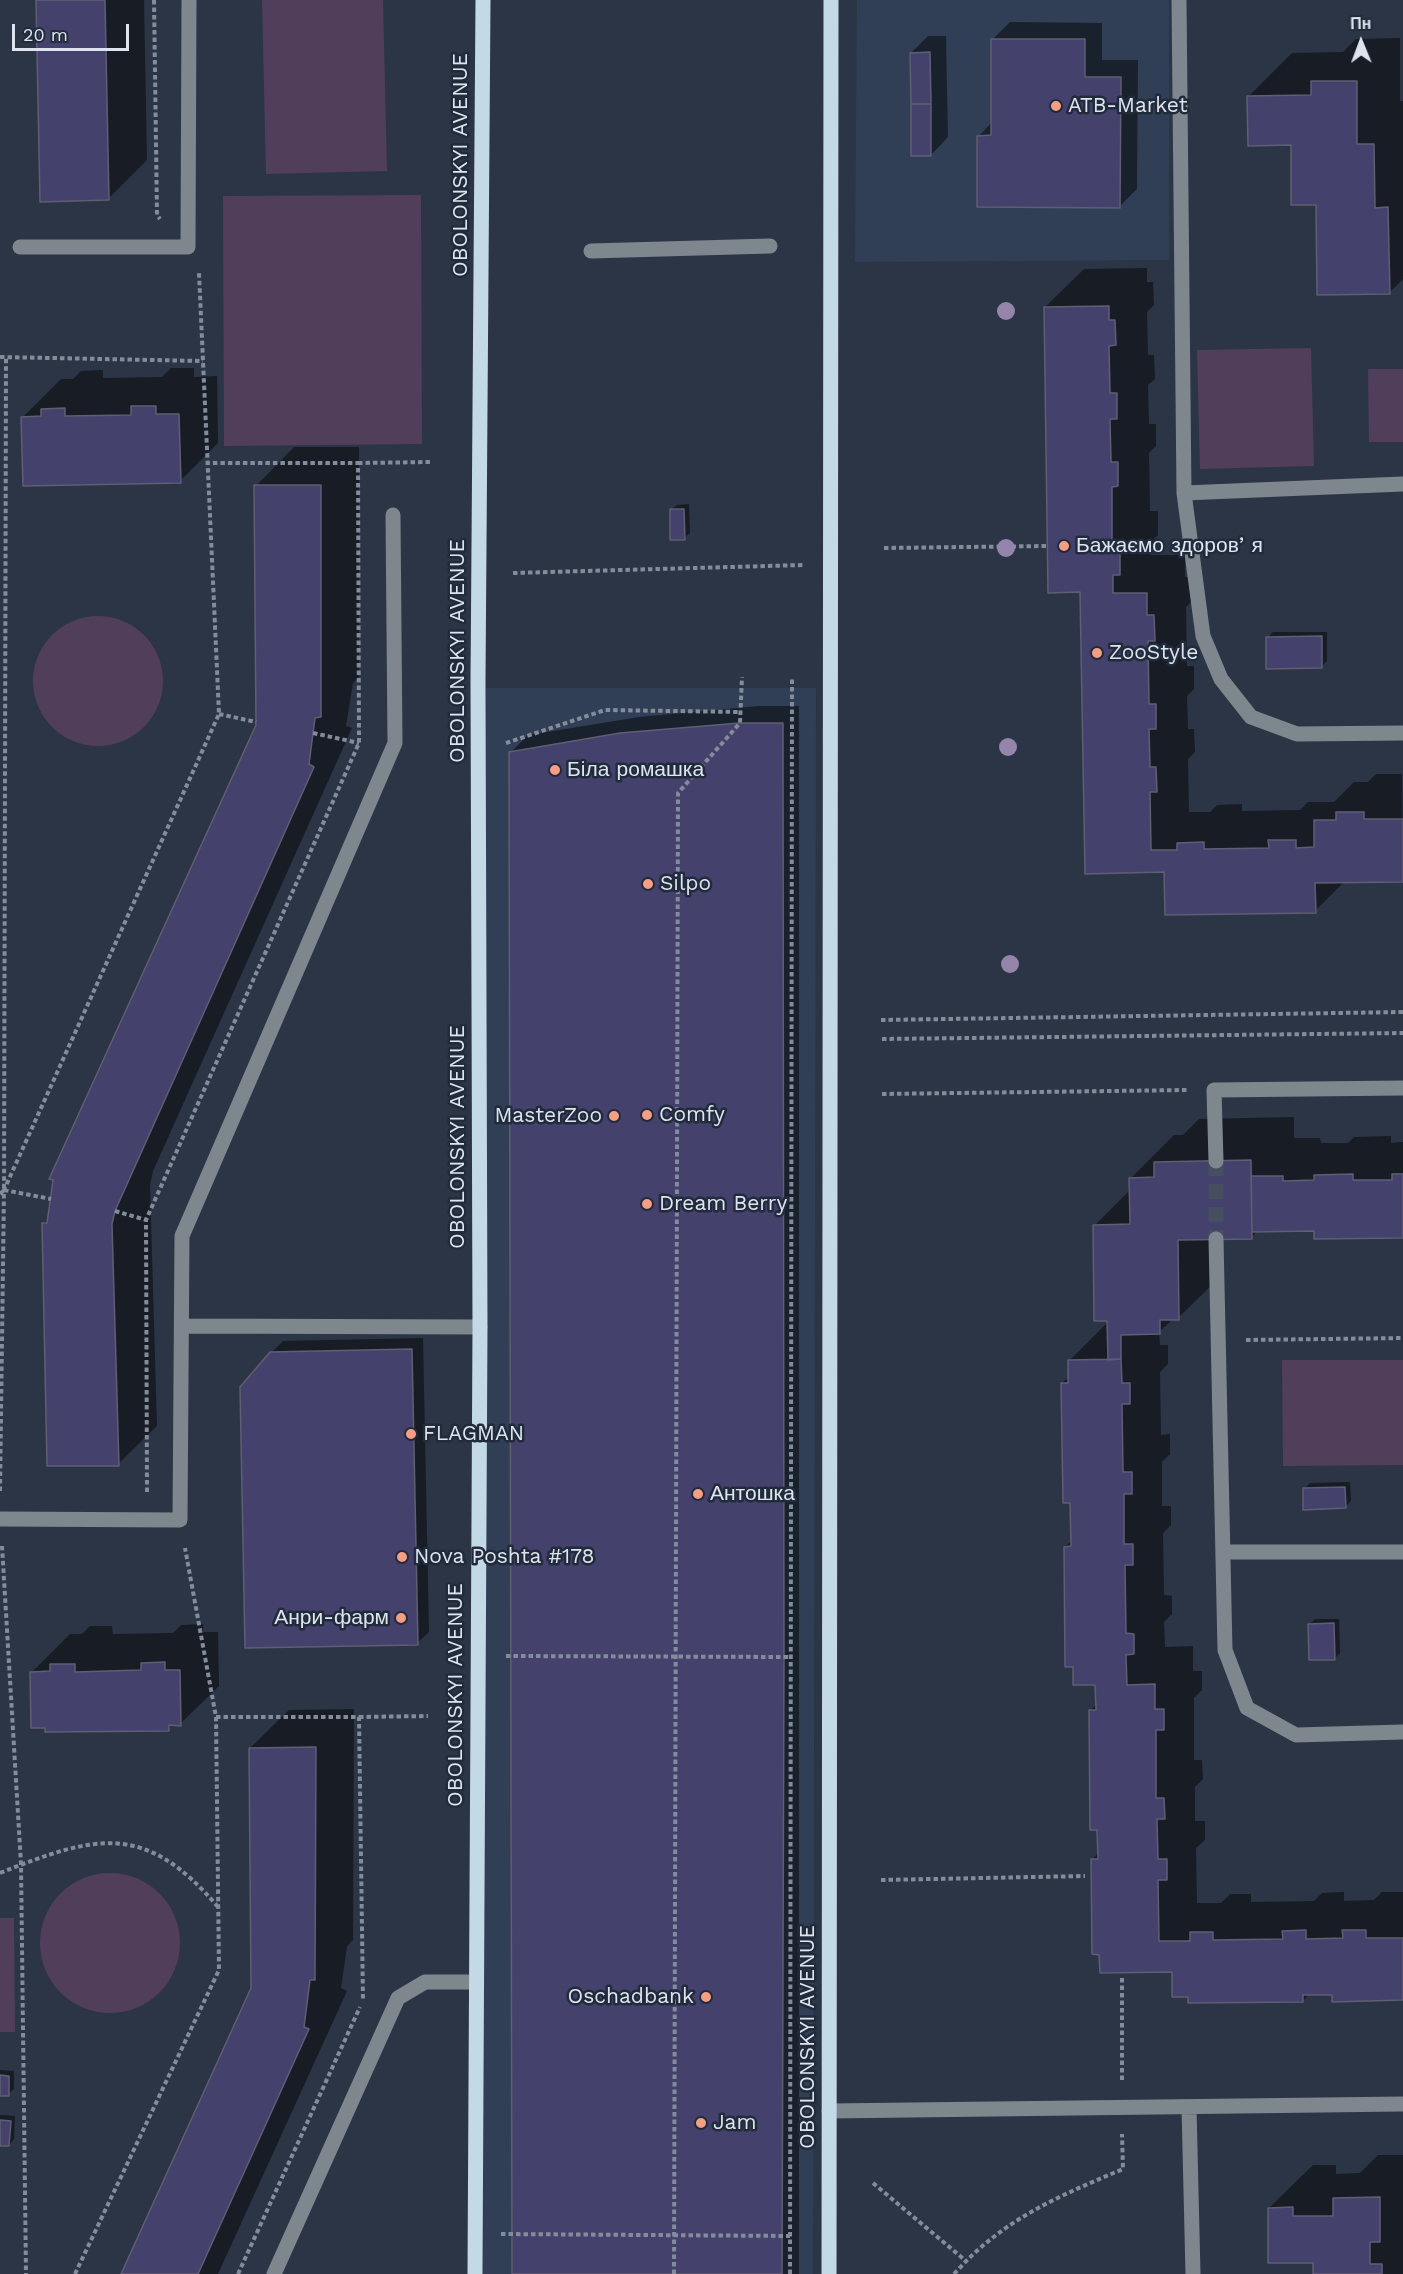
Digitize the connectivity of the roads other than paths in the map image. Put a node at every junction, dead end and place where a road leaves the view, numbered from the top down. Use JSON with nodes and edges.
{"nodes":[{"id":1,"x":189,"y":0,"type":"edge"},
{"id":2,"x":483,"y":0,"type":"edge"},
{"id":3,"x":831,"y":0,"type":"edge"},
{"id":4,"x":1179,"y":0,"type":"edge"},
{"id":5,"x":770,"y":246,"type":"dead end"},
{"id":6,"x":20,"y":247,"type":"dead end"},
{"id":7,"x":591,"y":251,"type":"dead end"},
{"id":8,"x":1403,"y":484,"type":"edge"},
{"id":9,"x":1184,"y":493,"type":"junction"},
{"id":10,"x":393,"y":515,"type":"dead end"},
{"id":11,"x":1403,"y":733,"type":"edge"},
{"id":12,"x":1403,"y":1088,"type":"edge"},
{"id":13,"x":1216,"y":1161,"type":"tunnel mouth"},
{"id":14,"x":1216,"y":1239,"type":"tunnel mouth"},
{"id":15,"x":182,"y":1326,"type":"junction"},
{"id":16,"x":480,"y":1327,"type":"junction"},
{"id":17,"x":0,"y":1519,"type":"edge"},
{"id":18,"x":1223,"y":1552,"type":"junction"},
{"id":19,"x":1403,"y":1552,"type":"edge"},
{"id":20,"x":1403,"y":1732,"type":"edge"},
{"id":21,"x":476,"y":1982,"type":"junction"},
{"id":22,"x":1403,"y":2104,"type":"edge"},
{"id":23,"x":1189,"y":2107,"type":"junction"},
{"id":24,"x":829,"y":2111,"type":"junction"},
{"id":25,"x":274,"y":2274,"type":"edge"},
{"id":26,"x":475,"y":2274,"type":"edge"},
{"id":27,"x":829,"y":2274,"type":"edge"},
{"id":28,"x":1193,"y":2274,"type":"edge"}],
"edges":[{"from":1,"to":6,"type":"lane"},
{"from":2,"to":16,"type":"main road","name":"OBOLONSKYI AVENUE"},
{"from":3,"to":24,"type":"main road","name":"OBOLONSKYI AVENUE"},
{"from":4,"to":9,"type":"lane"},
{"from":5,"to":7,"type":"lane"},
{"from":8,"to":9,"type":"lane"},
{"from":9,"to":11,"type":"lane"},
{"from":10,"to":15,"type":"lane"},
{"from":12,"to":13,"type":"lane"},
{"from":14,"to":18,"type":"lane"},
{"from":15,"to":16,"type":"lane"},
{"from":15,"to":17,"type":"lane"},
{"from":16,"to":21,"type":"main road","name":"OBOLONSKYI AVENUE"},
{"from":18,"to":19,"type":"lane"},
{"from":18,"to":20,"type":"lane"},
{"from":21,"to":25,"type":"lane"},
{"from":21,"to":26,"type":"main road","name":"OBOLONSKYI AVENUE"},
{"from":22,"to":23,"type":"lane"},
{"from":23,"to":24,"type":"lane"},
{"from":23,"to":28,"type":"lane"},
{"from":24,"to":27,"type":"main road","name":"OBOLONSKYI AVENUE"}]}
